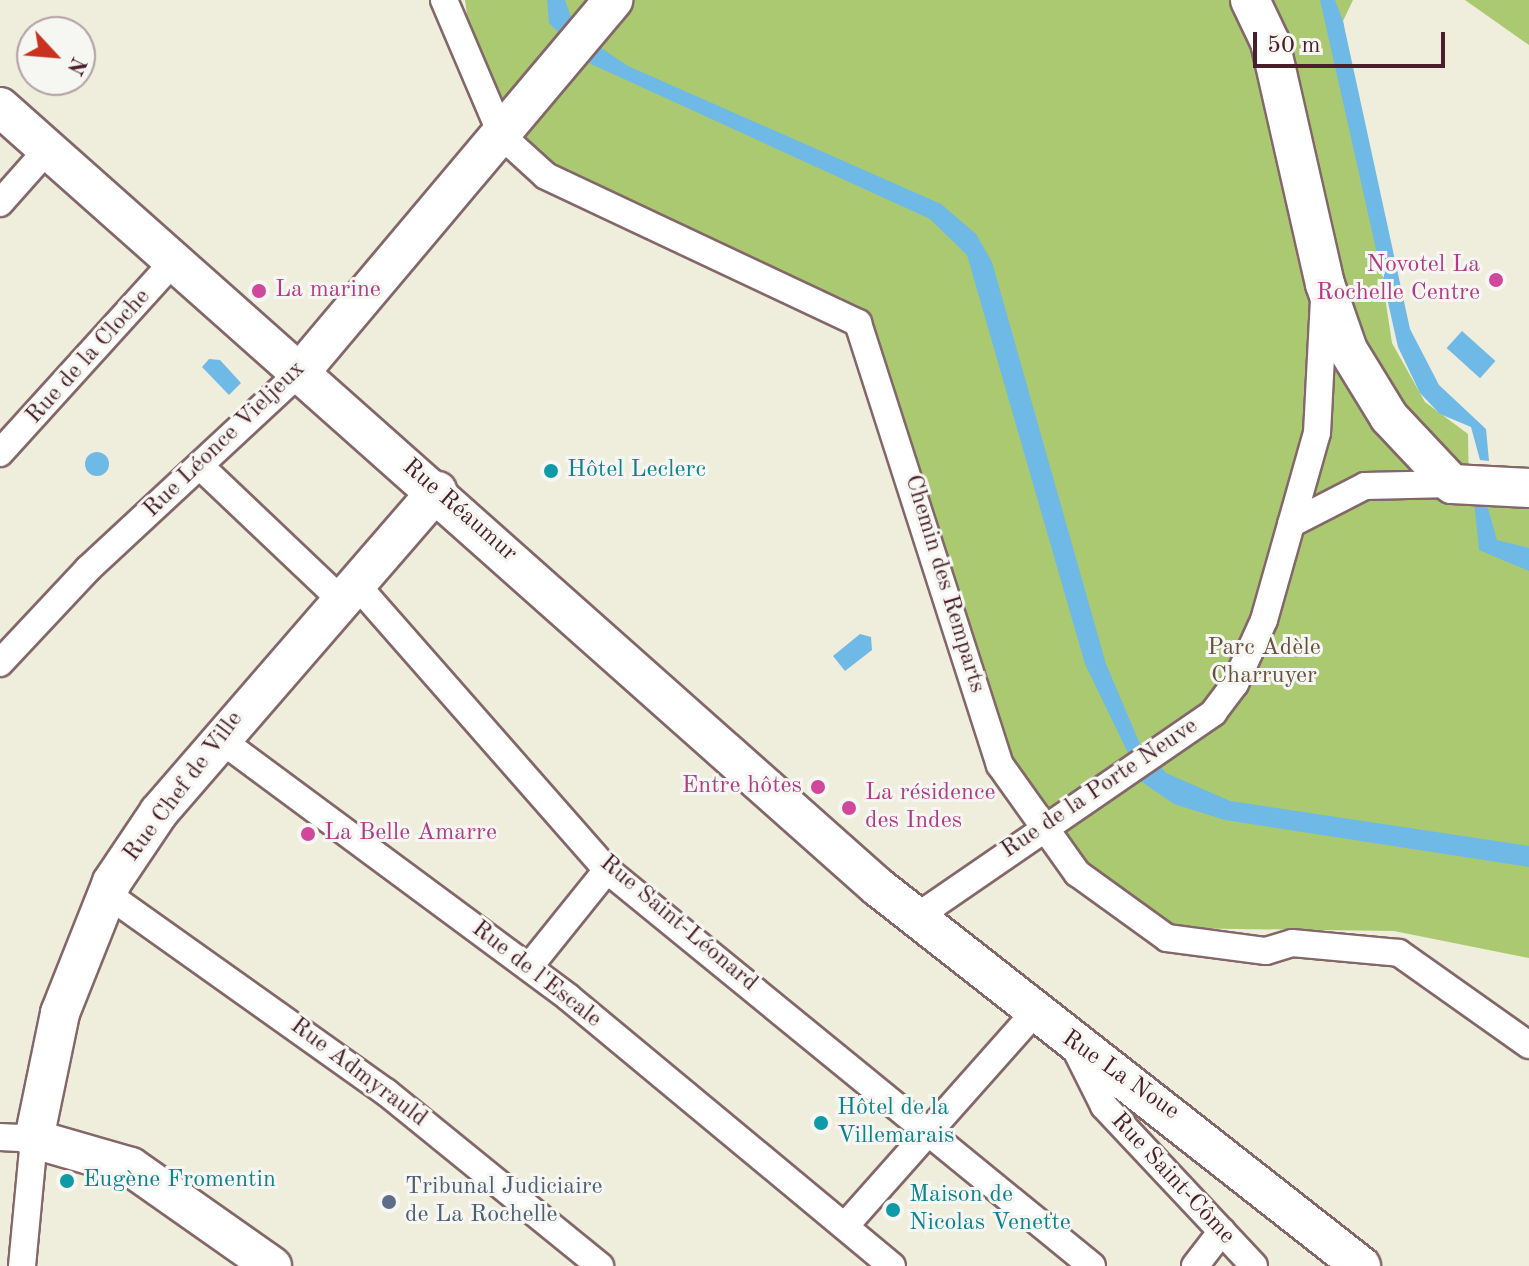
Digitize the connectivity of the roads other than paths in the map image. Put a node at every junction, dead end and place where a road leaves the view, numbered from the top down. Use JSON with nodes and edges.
{"nodes":[{"id":1,"x":444,"y":0,"type":"edge"},
{"id":2,"x":1250,"y":0,"type":"edge"},
{"id":3,"x":611,"y":3,"type":"edge"},
{"id":4,"x":0,"y":107,"type":"edge"},
{"id":5,"x":502,"y":136,"type":"junction"},
{"id":6,"x":48,"y":149,"type":"junction"},
{"id":7,"x":0,"y":203,"type":"edge"},
{"id":8,"x":175,"y":260,"type":"junction"},
{"id":9,"x":1325,"y":284,"type":"junction"},
{"id":10,"x":301,"y":371,"type":"junction"},
{"id":11,"x":0,"y":453,"type":"edge"},
{"id":12,"x":201,"y":467,"type":"junction"},
{"id":13,"x":1452,"y":484,"type":"junction"},
{"id":14,"x":1529,"y":488,"type":"edge"},
{"id":15,"x":437,"y":491,"type":"junction"},
{"id":16,"x":1291,"y":524,"type":"junction"},
{"id":17,"x":348,"y":591,"type":"junction"},
{"id":18,"x":0,"y":663,"type":"edge"},
{"id":19,"x":217,"y":737,"type":"junction"},
{"id":20,"x":1043,"y":827,"type":"junction"},
{"id":21,"x":607,"y":870,"type":"junction"},
{"id":22,"x":107,"y":894,"type":"junction"},
{"id":23,"x":915,"y":918,"type":"junction"},
{"id":24,"x":529,"y":967,"type":"junction"},
{"id":25,"x":1034,"y":1013,"type":"junction"},
{"id":26,"x":1074,"y":1045,"type":"junction"},
{"id":27,"x":1529,"y":1045,"type":"edge"},
{"id":28,"x":928,"y":1133,"type":"junction"},
{"id":29,"x":17,"y":1138,"type":"edge"},
{"id":30,"x":845,"y":1226,"type":"junction"},
{"id":31,"x":1222,"y":1231,"type":"junction"},
{"id":32,"x":22,"y":1266,"type":"edge"},
{"id":33,"x":272,"y":1266,"type":"edge"},
{"id":34,"x":600,"y":1266,"type":"edge"},
{"id":35,"x":892,"y":1266,"type":"edge"},
{"id":36,"x":1092,"y":1266,"type":"edge"},
{"id":37,"x":1195,"y":1266,"type":"edge"},
{"id":38,"x":1254,"y":1266,"type":"edge"},
{"id":39,"x":1361,"y":1266,"type":"edge"}],
"edges":[{"from":1,"to":5,"type":"street","name":"Chemin des Remparts"},
{"from":2,"to":9,"type":"street"},
{"from":3,"to":5,"type":"street","name":"Rue Léonce Vieljeux"},
{"from":4,"to":6,"type":"street","name":"Rue Réaumur"},
{"from":5,"to":10,"type":"street","name":"Rue Léonce Vieljeux"},
{"from":5,"to":20,"type":"street","name":"Chemin des Remparts"},
{"from":6,"to":7,"type":"street"},
{"from":6,"to":8,"type":"street","name":"Rue Réaumur"},
{"from":8,"to":10,"type":"street","name":"Rue Réaumur"},
{"from":8,"to":11,"type":"street","name":"Rue de la Cloche"},
{"from":9,"to":13,"type":"street"},
{"from":9,"to":16,"type":"street","name":"Rue de la Porte Neuve"},
{"from":10,"to":12,"type":"street","name":"Rue Léonce Vieljeux"},
{"from":10,"to":15,"type":"street","name":"Rue Réaumur"},
{"from":12,"to":17,"type":"street","name":"Rue Saint-Léonard"},
{"from":12,"to":18,"type":"street","name":"Rue Léonce Vieljeux"},
{"from":13,"to":14,"type":"street"},
{"from":13,"to":16,"type":"street"},
{"from":15,"to":17,"type":"street","name":"Rue Chef de Ville"},
{"from":15,"to":23,"type":"street","name":"Rue Réaumur"},
{"from":16,"to":20,"type":"street","name":"Rue de la Porte Neuve"},
{"from":17,"to":19,"type":"street","name":"Rue Chef de Ville"},
{"from":17,"to":21,"type":"street","name":"Rue Saint-Léonard"},
{"from":19,"to":22,"type":"street","name":"Rue Chef de Ville"},
{"from":19,"to":24,"type":"street","name":"Rue de l'Escale"},
{"from":20,"to":23,"type":"street","name":"Rue de la Porte Neuve"},
{"from":20,"to":27,"type":"street","name":"Chemin des Remparts"},
{"from":21,"to":24,"type":"street"},
{"from":21,"to":28,"type":"street","name":"Rue Saint-Léonard"},
{"from":22,"to":29,"type":"street","name":"Rue Chef de Ville"},
{"from":22,"to":34,"type":"street","name":"Rue Admyrauld"},
{"from":23,"to":25,"type":"street","name":"Rue La Noue"},
{"from":24,"to":30,"type":"street","name":"Rue de l'Escale"},
{"from":25,"to":26,"type":"street","name":"Rue La Noue"},
{"from":25,"to":28,"type":"street"},
{"from":26,"to":31,"type":"street","name":"Rue Saint-Côme"},
{"from":26,"to":39,"type":"street","name":"Rue La Noue"},
{"from":28,"to":30,"type":"street"},
{"from":28,"to":36,"type":"street","name":"Rue Saint-Léonard"},
{"from":29,"to":32,"type":"street"},
{"from":29,"to":33,"type":"street"},
{"from":30,"to":35,"type":"street","name":"Rue de l'Escale"},
{"from":31,"to":37,"type":"street"},
{"from":31,"to":38,"type":"street","name":"Rue Saint-Côme"}]}
